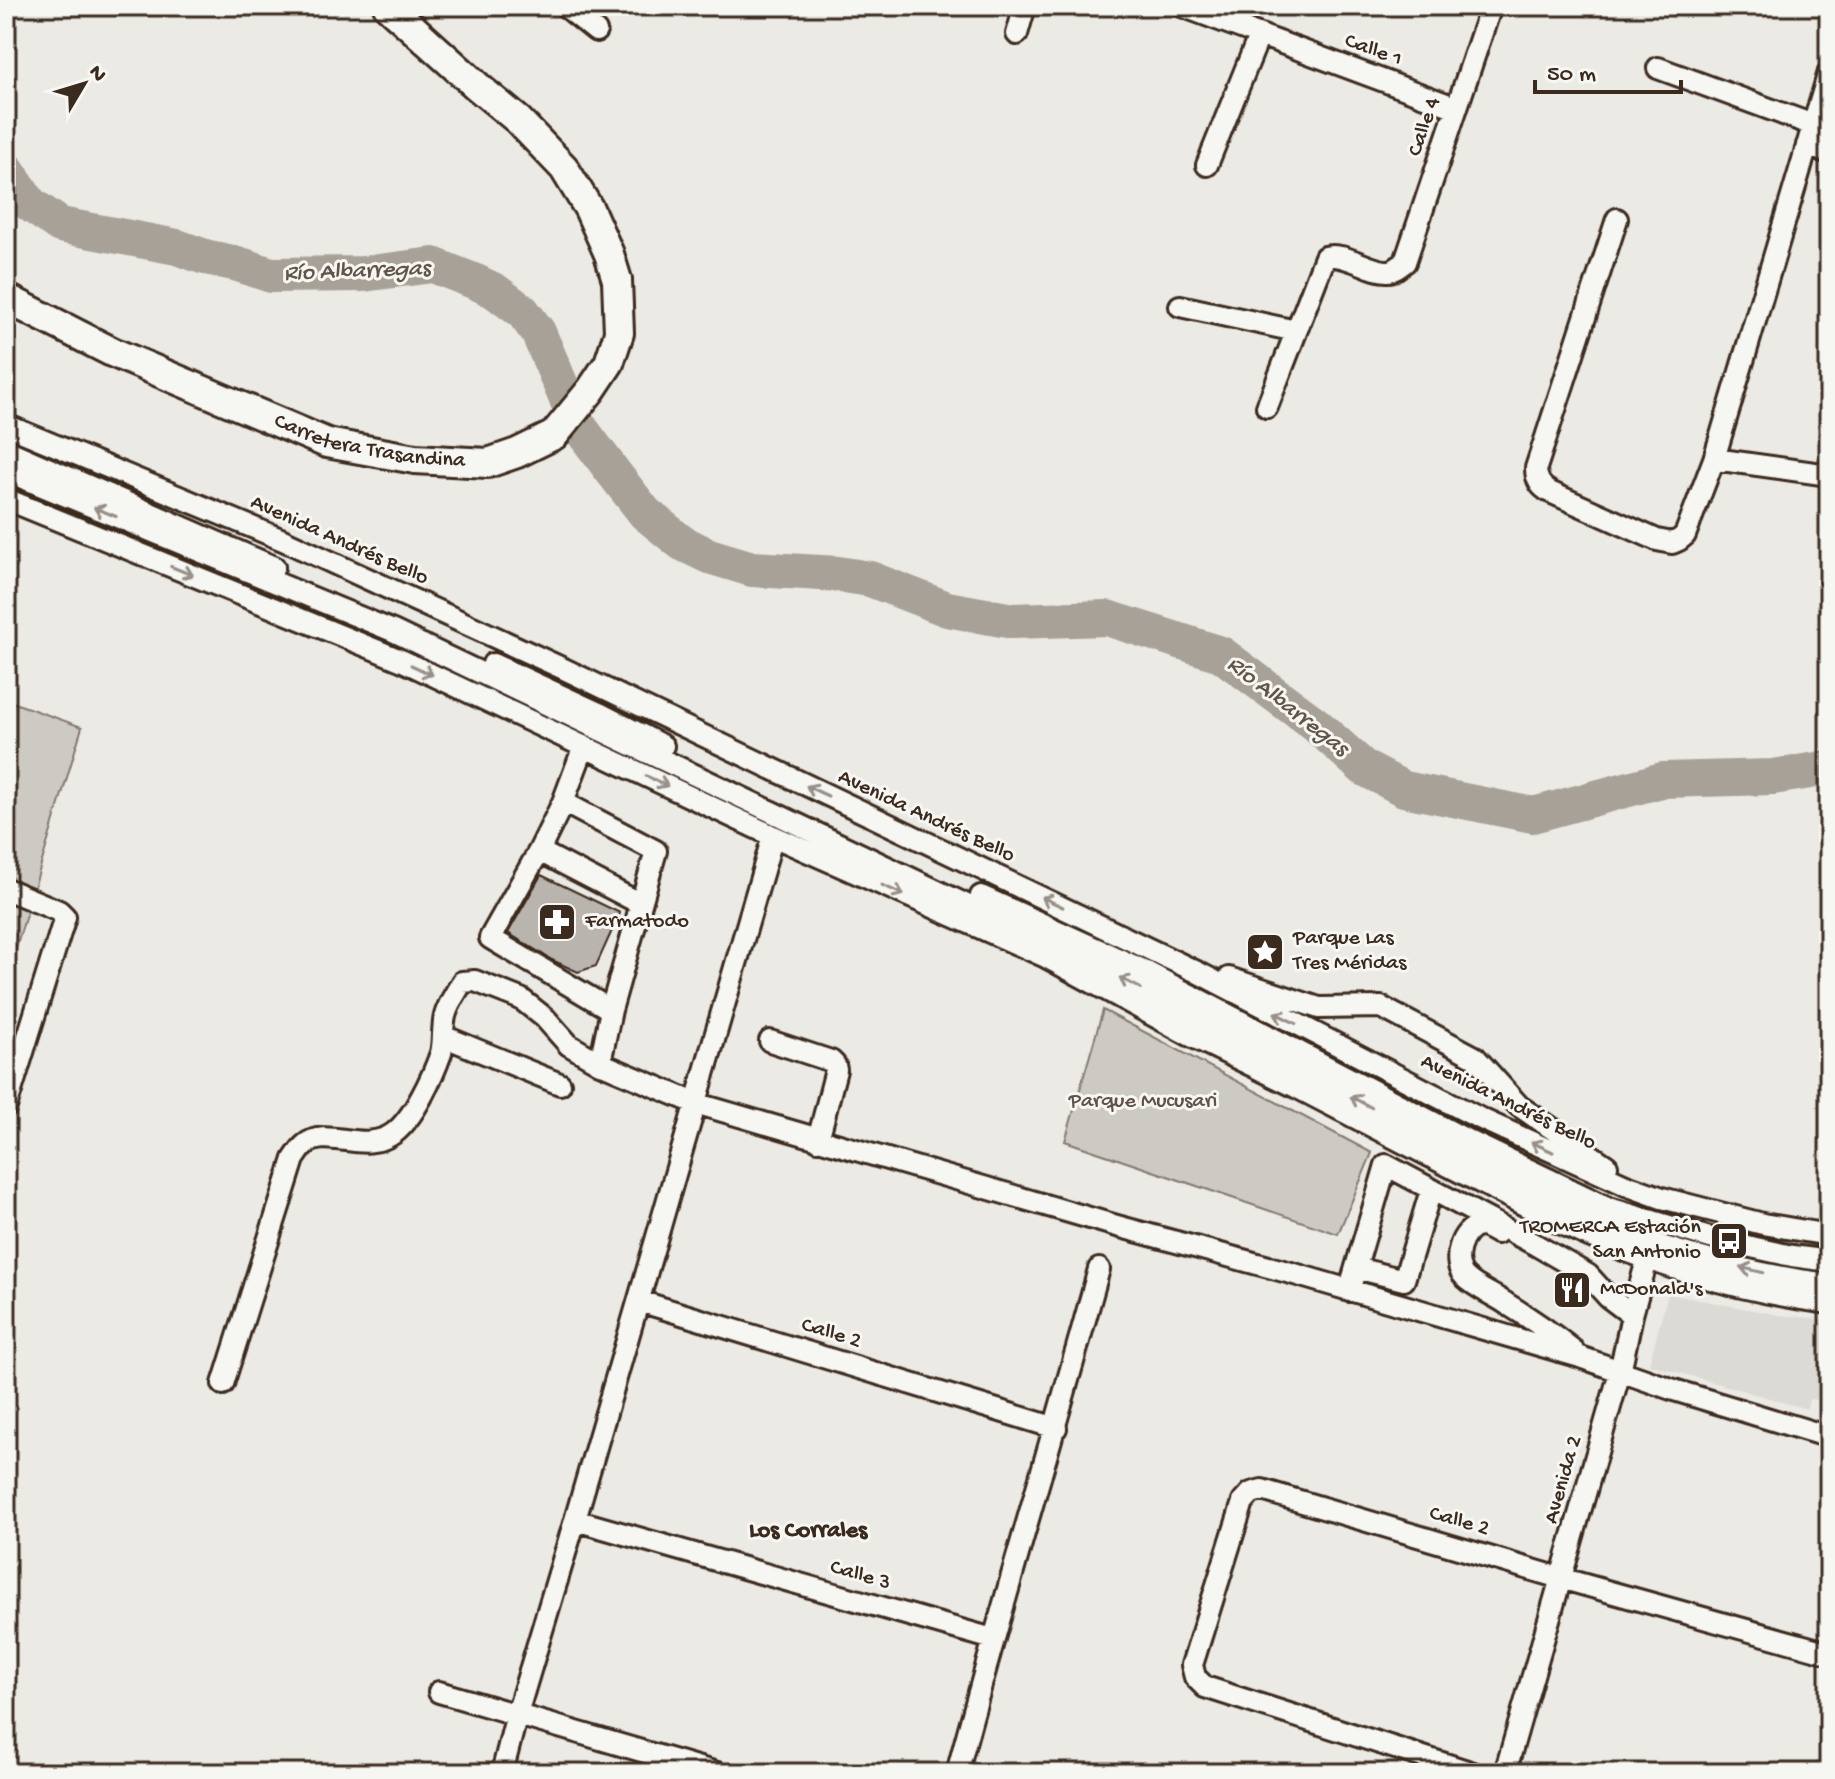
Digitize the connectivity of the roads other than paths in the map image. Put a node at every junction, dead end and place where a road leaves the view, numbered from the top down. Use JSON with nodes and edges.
{"nodes":[{"id":1,"x":388,"y":6,"type":"edge"},
{"id":2,"x":565,"y":6,"type":"edge"},
{"id":3,"x":1025,"y":6,"type":"edge"},
{"id":4,"x":1183,"y":6,"type":"edge"},
{"id":5,"x":1491,"y":6,"type":"edge"},
{"id":6,"x":596,"y":31,"type":"dead end"},
{"id":7,"x":1017,"y":34,"type":"dead end"},
{"id":8,"x":1259,"y":36,"type":"junction"},
{"id":9,"x":1658,"y":68,"type":"dead end"},
{"id":10,"x":1829,"y":72,"type":"edge"},
{"id":11,"x":1457,"y":108,"type":"junction"},
{"id":12,"x":1813,"y":125,"type":"junction"},
{"id":13,"x":1807,"y":145,"type":"junction"},
{"id":14,"x":1829,"y":153,"type":"edge"},
{"id":15,"x":1207,"y":165,"type":"dead end"},
{"id":16,"x":1617,"y":219,"type":"dead end"},
{"id":17,"x":6,"y":298,"type":"edge"},
{"id":18,"x":1180,"y":306,"type":"dead end"},
{"id":19,"x":1296,"y":331,"type":"junction"},
{"id":20,"x":1267,"y":407,"type":"dead end"},
{"id":21,"x":6,"y":425,"type":"edge"},
{"id":22,"x":6,"y":450,"type":"edge"},
{"id":23,"x":1714,"y":459,"type":"junction"},
{"id":24,"x":6,"y":471,"type":"edge"},
{"id":25,"x":1829,"y":475,"type":"edge"},
{"id":26,"x":6,"y":499,"type":"edge"},
{"id":27,"x":584,"y":746,"type":"junction"},
{"id":28,"x":563,"y":802,"type":"junction"},
{"id":29,"x":773,"y":836,"type":"junction"},
{"id":30,"x":539,"y":851,"type":"junction"},
{"id":31,"x":6,"y":889,"type":"edge"},
{"id":32,"x":641,"y":904,"type":"junction"},
{"id":33,"x":1197,"y":972,"type":"junction"},
{"id":34,"x":611,"y":1010,"type":"junction"},
{"id":35,"x":443,"y":1036,"type":"junction"},
{"id":36,"x":770,"y":1041,"type":"dead end"},
{"id":37,"x":600,"y":1063,"type":"junction"},
{"id":38,"x":10,"y":1081,"type":"edge"},
{"id":39,"x":560,"y":1084,"type":"dead end"},
{"id":40,"x":695,"y":1103,"type":"junction"},
{"id":41,"x":6,"y":1107,"type":"edge"},
{"id":42,"x":818,"y":1140,"type":"junction"},
{"id":43,"x":1626,"y":1185,"type":"junction"},
{"id":44,"x":1431,"y":1190,"type":"junction"},
{"id":45,"x":1662,"y":1198,"type":"junction"},
{"id":46,"x":1656,"y":1223,"type":"junction"},
{"id":47,"x":1829,"y":1235,"type":"edge"},
{"id":48,"x":1649,"y":1252,"type":"junction"},
{"id":49,"x":1829,"y":1261,"type":"edge"},
{"id":50,"x":1356,"y":1268,"type":"junction"},
{"id":51,"x":1099,"y":1269,"type":"dead end"},
{"id":52,"x":1577,"y":1278,"type":"dead end"},
{"id":53,"x":1829,"y":1284,"type":"edge"},
{"id":54,"x":1349,"y":1291,"type":"junction"},
{"id":55,"x":639,"y":1301,"type":"junction"},
{"id":56,"x":1829,"y":1303,"type":"edge"},
{"id":57,"x":1632,"y":1315,"type":"junction"},
{"id":58,"x":1580,"y":1357,"type":"junction"},
{"id":59,"x":1620,"y":1372,"type":"junction"},
{"id":60,"x":223,"y":1384,"type":"dead end"},
{"id":61,"x":1056,"y":1428,"type":"junction"},
{"id":62,"x":1829,"y":1437,"type":"edge"},
{"id":63,"x":575,"y":1520,"type":"junction"},
{"id":64,"x":1560,"y":1578,"type":"junction"},
{"id":65,"x":993,"y":1639,"type":"junction"},
{"id":66,"x":1829,"y":1653,"type":"edge"},
{"id":67,"x":439,"y":1692,"type":"dead end"},
{"id":68,"x":517,"y":1714,"type":"junction"},
{"id":69,"x":502,"y":1773,"type":"edge"},
{"id":70,"x":717,"y":1773,"type":"edge"},
{"id":71,"x":957,"y":1773,"type":"edge"},
{"id":72,"x":1473,"y":1773,"type":"edge"},
{"id":73,"x":1505,"y":1773,"type":"edge"}],
"edges":[{"from":1,"to":17,"type":"highway","name":"Carretera Trasandina"},
{"from":2,"to":6,"type":"street"},
{"from":3,"to":7,"type":"street"},
{"from":4,"to":8,"type":"street","name":"Calle 1"},
{"from":5,"to":11,"type":"street","name":"Calle 4"},
{"from":8,"to":11,"type":"street","name":"Calle 1"},
{"from":8,"to":15,"type":"street"},
{"from":9,"to":12,"type":"street"},
{"from":10,"to":12,"type":"street"},
{"from":11,"to":19,"type":"street","name":"Calle 4"},
{"from":12,"to":13,"type":"street"},
{"from":13,"to":14,"type":"street"},
{"from":13,"to":23,"type":"street"},
{"from":16,"to":23,"type":"street"},
{"from":18,"to":19,"type":"street"},
{"from":19,"to":20,"type":"street"},
{"from":33,"to":21,"type":"street","name":"Avenida Andrés Bello","one_way":true},
{"from":22,"to":46,"type":"street"},
{"from":23,"to":25,"type":"street"},
{"from":48,"to":24,"type":"street","one_way":true},
{"from":26,"to":27,"type":"street","one_way":true},
{"from":27,"to":28,"type":"street"},
{"from":27,"to":29,"type":"street","one_way":true},
{"from":28,"to":30,"type":"street"},
{"from":28,"to":32,"type":"street"},
{"from":29,"to":40,"type":"street"},
{"from":29,"to":48,"type":"street","one_way":true},
{"from":30,"to":32,"type":"street"},
{"from":30,"to":34,"type":"street"},
{"from":31,"to":38,"type":"street"},
{"from":32,"to":34,"type":"street"},
{"from":43,"to":33,"type":"street","name":"Avenida Andrés Bello","one_way":true},
{"from":33,"to":43,"type":"street"},
{"from":34,"to":37,"type":"street"},
{"from":35,"to":37,"type":"street"},
{"from":35,"to":39,"type":"street"},
{"from":35,"to":60,"type":"street"},
{"from":36,"to":42,"type":"street"},
{"from":37,"to":40,"type":"street"},
{"from":38,"to":41,"type":"street"},
{"from":40,"to":42,"type":"street"},
{"from":40,"to":55,"type":"street"},
{"from":42,"to":54,"type":"street"},
{"from":43,"to":45,"type":"street","name":"Avenida Andrés Bello"},
{"from":44,"to":50,"type":"street"},
{"from":44,"to":50,"type":"street"},
{"from":44,"to":57,"type":"street"},
{"from":45,"to":46,"type":"street","name":"Avenida 2"},
{"from":45,"to":47,"type":"street","name":"Avenida Andrés Bello"},
{"from":46,"to":48,"type":"street","name":"Avenida 2"},
{"from":46,"to":49,"type":"street"},
{"from":53,"to":48,"type":"street","one_way":true},
{"from":48,"to":56,"type":"street"},
{"from":48,"to":57,"type":"street","name":"Avenida 2"},
{"from":50,"to":54,"type":"street"},
{"from":51,"to":61,"type":"street"},
{"from":52,"to":58,"type":"street"},
{"from":54,"to":58,"type":"street"},
{"from":55,"to":61,"type":"street","name":"Calle 2"},
{"from":55,"to":63,"type":"street"},
{"from":57,"to":59,"type":"street","name":"Avenida 2"},
{"from":58,"to":59,"type":"street"},
{"from":59,"to":62,"type":"street"},
{"from":59,"to":64,"type":"street","name":"Avenida 2"},
{"from":61,"to":65,"type":"street"},
{"from":63,"to":65,"type":"street","name":"Calle 3"},
{"from":63,"to":68,"type":"street"},
{"from":64,"to":66,"type":"street","name":"Calle 2"},
{"from":64,"to":72,"type":"street","name":"Calle 2"},
{"from":64,"to":73,"type":"street","name":"Avenida 2"},
{"from":65,"to":71,"type":"street"},
{"from":67,"to":68,"type":"street"},
{"from":68,"to":69,"type":"street"},
{"from":68,"to":70,"type":"street"}]}
